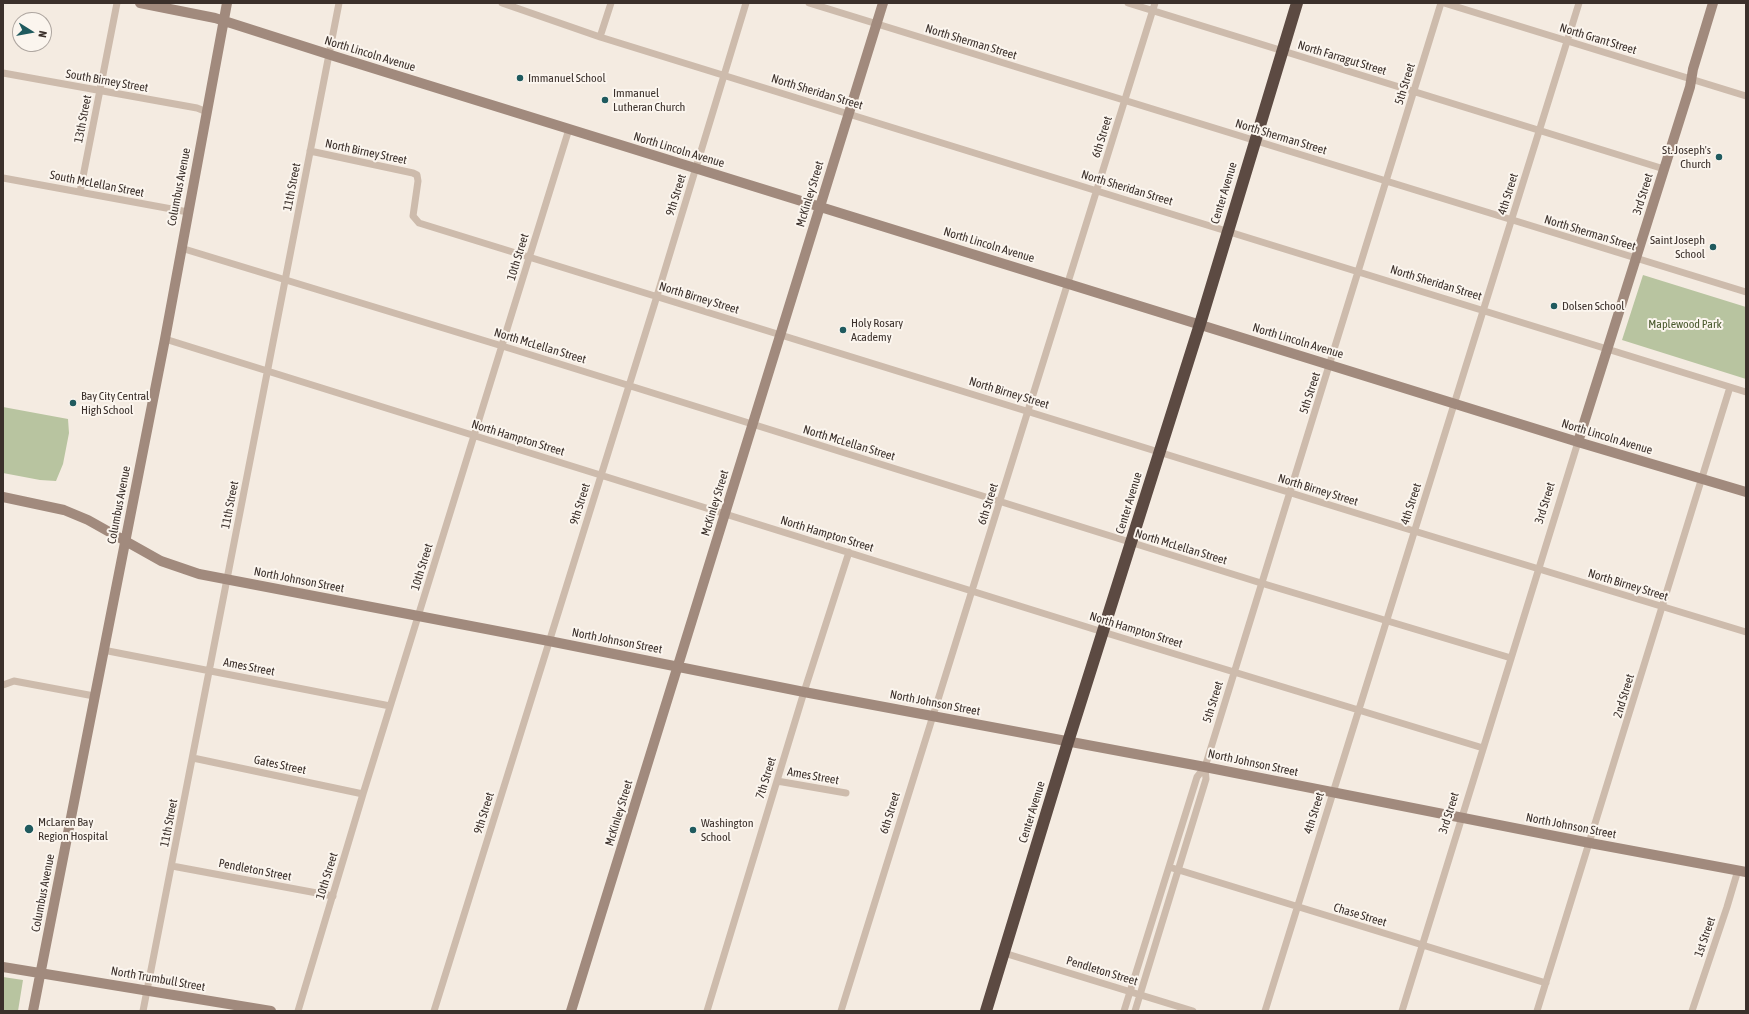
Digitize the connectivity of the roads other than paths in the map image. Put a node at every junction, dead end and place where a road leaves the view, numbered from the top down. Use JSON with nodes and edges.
{"nodes":[{"id":1,"x":117,"y":3,"type":"edge"},
{"id":2,"x":140,"y":3,"type":"edge"},
{"id":3,"x":227,"y":3,"type":"edge"},
{"id":4,"x":338,"y":3,"type":"edge"},
{"id":5,"x":502,"y":3,"type":"edge"},
{"id":6,"x":611,"y":3,"type":"edge"},
{"id":7,"x":746,"y":3,"type":"edge"},
{"id":8,"x":809,"y":3,"type":"edge"},
{"id":9,"x":883,"y":3,"type":"edge"},
{"id":10,"x":1128,"y":3,"type":"edge"},
{"id":11,"x":1155,"y":3,"type":"edge"},
{"id":12,"x":1297,"y":3,"type":"edge"},
{"id":13,"x":1443,"y":3,"type":"edge"},
{"id":14,"x":1579,"y":3,"type":"edge"},
{"id":15,"x":1713,"y":3,"type":"edge"},
{"id":16,"x":1153,"y":11,"type":"junction"},
{"id":17,"x":224,"y":22,"type":"junction"},
{"id":18,"x":876,"y":24,"type":"junction"},
{"id":19,"x":600,"y":37,"type":"junction"},
{"id":20,"x":1567,"y":41,"type":"junction"},
{"id":21,"x":1282,"y":50,"type":"junction"},
{"id":22,"x":328,"y":54,"type":"junction"},
{"id":23,"x":3,"y":73,"type":"edge"},
{"id":24,"x":724,"y":75,"type":"junction"},
{"id":25,"x":1690,"y":79,"type":"junction"},
{"id":26,"x":100,"y":91,"type":"junction"},
{"id":27,"x":1414,"y":92,"type":"junction"},
{"id":28,"x":1746,"y":96,"type":"edge"},
{"id":29,"x":1124,"y":101,"type":"junction"},
{"id":30,"x":207,"y":112,"type":"junction"},
{"id":31,"x":849,"y":114,"type":"junction"},
{"id":32,"x":569,"y":129,"type":"junction"},
{"id":33,"x":1539,"y":130,"type":"junction"},
{"id":34,"x":1255,"y":141,"type":"junction"},
{"id":35,"x":310,"y":151,"type":"junction"},
{"id":36,"x":695,"y":168,"type":"junction"},
{"id":37,"x":1664,"y":169,"type":"junction"},
{"id":38,"x":3,"y":178,"type":"edge"},
{"id":39,"x":1387,"y":181,"type":"junction"},
{"id":40,"x":1098,"y":190,"type":"junction"},
{"id":41,"x":80,"y":192,"type":"junction"},
{"id":42,"x":819,"y":207,"type":"junction"},
{"id":43,"x":188,"y":212,"type":"junction"},
{"id":44,"x":1511,"y":220,"type":"junction"},
{"id":45,"x":1227,"y":231,"type":"junction"},
{"id":46,"x":181,"y":248,"type":"junction"},
{"id":47,"x":530,"y":257,"type":"junction"},
{"id":48,"x":1637,"y":259,"type":"junction"},
{"id":49,"x":1359,"y":271,"type":"junction"},
{"id":50,"x":285,"y":280,"type":"junction"},
{"id":51,"x":1068,"y":283,"type":"junction"},
{"id":52,"x":1746,"y":292,"type":"edge"},
{"id":53,"x":657,"y":296,"type":"junction"},
{"id":54,"x":1483,"y":309,"type":"junction"},
{"id":55,"x":1200,"y":324,"type":"junction"},
{"id":56,"x":781,"y":335,"type":"junction"},
{"id":57,"x":165,"y":339,"type":"junction"},
{"id":58,"x":502,"y":346,"type":"junction"},
{"id":59,"x":1607,"y":348,"type":"junction"},
{"id":60,"x":1330,"y":364,"type":"junction"},
{"id":61,"x":267,"y":372,"type":"junction"},
{"id":62,"x":629,"y":385,"type":"junction"},
{"id":63,"x":1730,"y":387,"type":"junction"},
{"id":64,"x":1746,"y":392,"type":"edge"},
{"id":65,"x":1455,"y":403,"type":"junction"},
{"id":66,"x":1029,"y":411,"type":"junction"},
{"id":67,"x":752,"y":424,"type":"junction"},
{"id":68,"x":474,"y":436,"type":"junction"},
{"id":69,"x":1578,"y":442,"type":"junction"},
{"id":70,"x":1159,"y":452,"type":"junction"},
{"id":71,"x":601,"y":475,"type":"junction"},
{"id":72,"x":1702,"y":479,"type":"junction"},
{"id":73,"x":1290,"y":492,"type":"junction"},
{"id":74,"x":1746,"y":492,"type":"edge"},
{"id":75,"x":3,"y":497,"type":"edge"},
{"id":76,"x":1001,"y":501,"type":"junction"},
{"id":77,"x":725,"y":514,"type":"junction"},
{"id":78,"x":1414,"y":531,"type":"junction"},
{"id":79,"x":125,"y":541,"type":"junction"},
{"id":80,"x":1131,"y":542,"type":"junction"},
{"id":81,"x":849,"y":552,"type":"junction"},
{"id":82,"x":1539,"y":569,"type":"junction"},
{"id":83,"x":227,"y":579,"type":"junction"},
{"id":84,"x":1261,"y":583,"type":"junction"},
{"id":85,"x":973,"y":591,"type":"junction"},
{"id":86,"x":1663,"y":607,"type":"junction"},
{"id":87,"x":418,"y":616,"type":"junction"},
{"id":88,"x":1385,"y":621,"type":"junction"},
{"id":89,"x":1103,"y":632,"type":"junction"},
{"id":90,"x":1746,"y":632,"type":"edge"},
{"id":91,"x":549,"y":641,"type":"junction"},
{"id":92,"x":103,"y":650,"type":"junction"},
{"id":93,"x":1511,"y":658,"type":"junction"},
{"id":94,"x":678,"y":666,"type":"junction"},
{"id":95,"x":209,"y":670,"type":"junction"},
{"id":96,"x":1234,"y":672,"type":"junction"},
{"id":97,"x":3,"y":685,"type":"edge"},
{"id":98,"x":804,"y":692,"type":"junction"},
{"id":99,"x":94,"y":696,"type":"junction"},
{"id":100,"x":390,"y":706,"type":"junction"},
{"id":101,"x":1358,"y":710,"type":"junction"},
{"id":102,"x":932,"y":716,"type":"junction"},
{"id":103,"x":1068,"y":742,"type":"junction"},
{"id":104,"x":1483,"y":748,"type":"junction"},
{"id":105,"x":192,"y":758,"type":"junction"},
{"id":106,"x":1205,"y":767,"type":"junction"},
{"id":107,"x":777,"y":781,"type":"junction"},
{"id":108,"x":846,"y":793,"type":"dead end"},
{"id":109,"x":1332,"y":793,"type":"junction"},
{"id":110,"x":363,"y":794,"type":"junction"},
{"id":111,"x":1461,"y":818,"type":"junction"},
{"id":112,"x":1590,"y":843,"type":"junction"},
{"id":113,"x":172,"y":866,"type":"junction"},
{"id":114,"x":1169,"y":867,"type":"junction"},
{"id":115,"x":1177,"y":870,"type":"junction"},
{"id":116,"x":1742,"y":871,"type":"edge"},
{"id":117,"x":333,"y":896,"type":"junction"},
{"id":118,"x":1297,"y":907,"type":"junction"},
{"id":119,"x":1422,"y":946,"type":"junction"},
{"id":120,"x":1004,"y":953,"type":"junction"},
{"id":121,"x":3,"y":967,"type":"edge"},
{"id":122,"x":40,"y":973,"type":"junction"},
{"id":123,"x":1546,"y":983,"type":"junction"},
{"id":124,"x":147,"y":990,"type":"junction"},
{"id":125,"x":1130,"y":991,"type":"junction"},
{"id":126,"x":1140,"y":994,"type":"junction"},
{"id":127,"x":33,"y":1011,"type":"edge"},
{"id":128,"x":143,"y":1011,"type":"edge"},
{"id":129,"x":271,"y":1011,"type":"edge"},
{"id":130,"x":298,"y":1011,"type":"edge"},
{"id":131,"x":434,"y":1011,"type":"edge"},
{"id":132,"x":571,"y":1011,"type":"edge"},
{"id":133,"x":707,"y":1011,"type":"edge"},
{"id":134,"x":841,"y":1011,"type":"edge"},
{"id":135,"x":986,"y":1011,"type":"edge"},
{"id":136,"x":1124,"y":1011,"type":"edge"},
{"id":137,"x":1135,"y":1011,"type":"edge"},
{"id":138,"x":1193,"y":1011,"type":"edge"},
{"id":139,"x":1265,"y":1011,"type":"edge"},
{"id":140,"x":1402,"y":1011,"type":"edge"},
{"id":141,"x":1537,"y":1011,"type":"edge"},
{"id":142,"x":1692,"y":1011,"type":"edge"}],
"edges":[{"from":1,"to":26,"type":"street","name":"13th Street"},
{"from":2,"to":17,"type":"street","name":"North Lincoln Avenue"},
{"from":3,"to":17,"type":"street","name":"Columbus Avenue"},
{"from":4,"to":22,"type":"street","name":"11th Street"},
{"from":5,"to":19,"type":"street","name":"North Sheridan Street"},
{"from":6,"to":19,"type":"street"},
{"from":7,"to":24,"type":"street","name":"9th Street"},
{"from":8,"to":18,"type":"street","name":"North Sherman Street"},
{"from":9,"to":18,"type":"street","name":"McKinley Street"},
{"from":10,"to":16,"type":"street","name":"North Farragut Street"},
{"from":11,"to":16,"type":"street","name":"6th Street"},
{"from":12,"to":21,"type":"highway","name":"Center Avenue"},
{"from":13,"to":20,"type":"street","name":"North Grant Street"},
{"from":13,"to":27,"type":"street","name":"5th Street"},
{"from":14,"to":20,"type":"street","name":"4th Street"},
{"from":15,"to":25,"type":"street","name":"3rd Street"},
{"from":16,"to":21,"type":"street","name":"North Farragut Street"},
{"from":16,"to":29,"type":"street","name":"6th Street"},
{"from":17,"to":22,"type":"street","name":"North Lincoln Avenue"},
{"from":17,"to":30,"type":"street","name":"Columbus Avenue"},
{"from":18,"to":29,"type":"street","name":"North Sherman Street"},
{"from":18,"to":31,"type":"street","name":"McKinley Street"},
{"from":19,"to":24,"type":"street","name":"North Sheridan Street"},
{"from":20,"to":25,"type":"street","name":"North Grant Street"},
{"from":20,"to":33,"type":"street","name":"4th Street"},
{"from":21,"to":27,"type":"street","name":"North Farragut Street"},
{"from":21,"to":34,"type":"highway","name":"Center Avenue"},
{"from":22,"to":32,"type":"street","name":"North Lincoln Avenue"},
{"from":22,"to":35,"type":"street","name":"11th Street"},
{"from":23,"to":26,"type":"street","name":"South Birney Street"},
{"from":24,"to":31,"type":"street","name":"North Sheridan Street"},
{"from":24,"to":36,"type":"street","name":"9th Street"},
{"from":25,"to":28,"type":"street","name":"North Grant Street"},
{"from":25,"to":37,"type":"street","name":"3rd Street"},
{"from":26,"to":30,"type":"street","name":"South Birney Street"},
{"from":26,"to":41,"type":"street","name":"13th Street"},
{"from":27,"to":33,"type":"street","name":"North Farragut Street"},
{"from":27,"to":39,"type":"street","name":"5th Street"},
{"from":29,"to":34,"type":"street","name":"North Sherman Street"},
{"from":29,"to":40,"type":"street","name":"6th Street"},
{"from":30,"to":43,"type":"street","name":"Columbus Avenue"},
{"from":31,"to":40,"type":"street","name":"North Sheridan Street"},
{"from":31,"to":42,"type":"street","name":"McKinley Street"},
{"from":32,"to":36,"type":"street","name":"North Lincoln Avenue"},
{"from":32,"to":47,"type":"street","name":"10th Street"},
{"from":33,"to":37,"type":"street","name":"North Farragut Street"},
{"from":33,"to":44,"type":"street","name":"4th Street"},
{"from":34,"to":39,"type":"street","name":"North Sherman Street"},
{"from":34,"to":45,"type":"highway","name":"Center Avenue"},
{"from":35,"to":47,"type":"street","name":"North Birney Street"},
{"from":35,"to":50,"type":"street","name":"11th Street"},
{"from":36,"to":42,"type":"street","name":"North Lincoln Avenue"},
{"from":36,"to":53,"type":"street","name":"9th Street"},
{"from":37,"to":48,"type":"street","name":"3rd Street"},
{"from":38,"to":41,"type":"street","name":"South McLellan Street"},
{"from":39,"to":44,"type":"street","name":"North Sherman Street"},
{"from":39,"to":49,"type":"street","name":"5th Street"},
{"from":40,"to":45,"type":"street","name":"North Sheridan Street"},
{"from":40,"to":51,"type":"street","name":"6th Street"},
{"from":41,"to":43,"type":"street","name":"South McLellan Street"},
{"from":42,"to":51,"type":"street","name":"North Lincoln Avenue"},
{"from":42,"to":56,"type":"street","name":"McKinley Street"},
{"from":43,"to":46,"type":"street","name":"Columbus Avenue"},
{"from":44,"to":48,"type":"street","name":"North Sherman Street"},
{"from":44,"to":54,"type":"street","name":"4th Street"},
{"from":45,"to":49,"type":"street","name":"North Sheridan Street"},
{"from":45,"to":55,"type":"highway","name":"Center Avenue"},
{"from":46,"to":50,"type":"street","name":"North McLellan Street"},
{"from":46,"to":57,"type":"street","name":"Columbus Avenue"},
{"from":47,"to":53,"type":"street","name":"North Birney Street"},
{"from":47,"to":58,"type":"street","name":"10th Street"},
{"from":48,"to":52,"type":"street","name":"North Sherman Street"},
{"from":48,"to":59,"type":"street","name":"3rd Street"},
{"from":49,"to":54,"type":"street","name":"North Sheridan Street"},
{"from":49,"to":60,"type":"street","name":"5th Street"},
{"from":50,"to":58,"type":"street","name":"North McLellan Street"},
{"from":50,"to":61,"type":"street","name":"11th Street"},
{"from":51,"to":55,"type":"street","name":"North Lincoln Avenue"},
{"from":51,"to":66,"type":"street","name":"6th Street"},
{"from":53,"to":56,"type":"street","name":"North Birney Street"},
{"from":53,"to":62,"type":"street","name":"9th Street"},
{"from":54,"to":59,"type":"street","name":"North Sheridan Street"},
{"from":54,"to":65,"type":"street","name":"4th Street"},
{"from":55,"to":60,"type":"street","name":"North Lincoln Avenue"},
{"from":55,"to":70,"type":"highway","name":"Center Avenue"},
{"from":56,"to":66,"type":"street","name":"North Birney Street"},
{"from":56,"to":67,"type":"street","name":"McKinley Street"},
{"from":57,"to":61,"type":"street","name":"North Hampton Street"},
{"from":57,"to":79,"type":"street","name":"Columbus Avenue"},
{"from":58,"to":62,"type":"street","name":"North McLellan Street"},
{"from":58,"to":68,"type":"street","name":"10th Street"},
{"from":59,"to":63,"type":"street","name":"North Sheridan Street"},
{"from":59,"to":69,"type":"street","name":"3rd Street"},
{"from":60,"to":65,"type":"street","name":"North Lincoln Avenue"},
{"from":60,"to":73,"type":"street","name":"5th Street"},
{"from":61,"to":68,"type":"street","name":"North Hampton Street"},
{"from":61,"to":83,"type":"street","name":"11th Street"},
{"from":62,"to":67,"type":"street","name":"North McLellan Street"},
{"from":62,"to":71,"type":"street","name":"9th Street"},
{"from":63,"to":64,"type":"street","name":"North Sheridan Street"},
{"from":63,"to":72,"type":"street","name":"2nd Street"},
{"from":65,"to":69,"type":"street","name":"North Lincoln Avenue"},
{"from":65,"to":78,"type":"street","name":"4th Street"},
{"from":66,"to":70,"type":"street","name":"North Birney Street"},
{"from":66,"to":76,"type":"street","name":"6th Street"},
{"from":67,"to":76,"type":"street","name":"North McLellan Street"},
{"from":67,"to":77,"type":"street","name":"McKinley Street"},
{"from":68,"to":71,"type":"street","name":"North Hampton Street"},
{"from":68,"to":87,"type":"street","name":"10th Street"},
{"from":69,"to":72,"type":"street","name":"North Lincoln Avenue"},
{"from":69,"to":82,"type":"street","name":"3rd Street"},
{"from":70,"to":73,"type":"street","name":"North Birney Street"},
{"from":70,"to":80,"type":"highway","name":"Center Avenue"},
{"from":71,"to":77,"type":"street","name":"North Hampton Street"},
{"from":71,"to":91,"type":"street","name":"9th Street"},
{"from":72,"to":74,"type":"street","name":"North Lincoln Avenue"},
{"from":72,"to":86,"type":"street","name":"2nd Street"},
{"from":73,"to":78,"type":"street","name":"North Birney Street"},
{"from":73,"to":84,"type":"street","name":"5th Street"},
{"from":75,"to":79,"type":"street","name":"North Johnson Street"},
{"from":76,"to":80,"type":"street","name":"North McLellan Street"},
{"from":76,"to":85,"type":"street","name":"6th Street"},
{"from":77,"to":81,"type":"street","name":"North Hampton Street"},
{"from":77,"to":94,"type":"street","name":"McKinley Street"},
{"from":78,"to":82,"type":"street","name":"North Birney Street"},
{"from":78,"to":88,"type":"street","name":"4th Street"},
{"from":79,"to":83,"type":"street","name":"North Johnson Street"},
{"from":79,"to":92,"type":"street","name":"Columbus Avenue"},
{"from":80,"to":84,"type":"street","name":"North McLellan Street"},
{"from":80,"to":89,"type":"highway","name":"Center Avenue"},
{"from":81,"to":85,"type":"street","name":"North Hampton Street"},
{"from":81,"to":98,"type":"street","name":"7th Street"},
{"from":82,"to":86,"type":"street","name":"North Birney Street"},
{"from":82,"to":93,"type":"street","name":"3rd Street"},
{"from":83,"to":87,"type":"street","name":"North Johnson Street"},
{"from":83,"to":95,"type":"street","name":"11th Street"},
{"from":84,"to":88,"type":"street","name":"North McLellan Street"},
{"from":84,"to":96,"type":"street","name":"5th Street"},
{"from":85,"to":89,"type":"street","name":"North Hampton Street"},
{"from":85,"to":102,"type":"street","name":"6th Street"},
{"from":86,"to":90,"type":"street","name":"North Birney Street"},
{"from":86,"to":112,"type":"street","name":"2nd Street"},
{"from":87,"to":91,"type":"street","name":"North Johnson Street"},
{"from":87,"to":100,"type":"street","name":"10th Street"},
{"from":88,"to":93,"type":"street","name":"North McLellan Street"},
{"from":88,"to":101,"type":"street","name":"4th Street"},
{"from":89,"to":96,"type":"street","name":"North Hampton Street"},
{"from":89,"to":103,"type":"highway","name":"Center Avenue"},
{"from":91,"to":94,"type":"street","name":"North Johnson Street"},
{"from":91,"to":131,"type":"street","name":"9th Street"},
{"from":92,"to":95,"type":"street","name":"Ames Street"},
{"from":92,"to":99,"type":"street","name":"Columbus Avenue"},
{"from":93,"to":104,"type":"street","name":"3rd Street"},
{"from":94,"to":98,"type":"street","name":"North Johnson Street"},
{"from":94,"to":132,"type":"street","name":"McKinley Street"},
{"from":95,"to":100,"type":"street","name":"Ames Street"},
{"from":95,"to":105,"type":"street","name":"11th Street"},
{"from":96,"to":101,"type":"street","name":"North Hampton Street"},
{"from":96,"to":106,"type":"street","name":"5th Street"},
{"from":97,"to":99,"type":"street"},
{"from":98,"to":102,"type":"street","name":"North Johnson Street"},
{"from":98,"to":107,"type":"street","name":"7th Street"},
{"from":99,"to":122,"type":"street","name":"Columbus Avenue"},
{"from":100,"to":110,"type":"street","name":"10th Street"},
{"from":101,"to":104,"type":"street","name":"North Hampton Street"},
{"from":101,"to":109,"type":"street","name":"4th Street"},
{"from":102,"to":103,"type":"street","name":"North Johnson Street"},
{"from":102,"to":134,"type":"street","name":"6th Street"},
{"from":103,"to":106,"type":"street","name":"North Johnson Street"},
{"from":103,"to":120,"type":"highway","name":"Center Avenue"},
{"from":104,"to":111,"type":"street","name":"3rd Street"},
{"from":105,"to":110,"type":"street","name":"Gates Street"},
{"from":105,"to":113,"type":"street","name":"11th Street"},
{"from":106,"to":109,"type":"street","name":"North Johnson Street"},
{"from":106,"to":114,"type":"street","name":"5th Street"},
{"from":106,"to":115,"type":"street","name":"5th Street"},
{"from":107,"to":108,"type":"street","name":"Ames Street"},
{"from":107,"to":133,"type":"street","name":"7th Street"},
{"from":109,"to":111,"type":"street","name":"North Johnson Street"},
{"from":109,"to":118,"type":"street","name":"4th Street"},
{"from":110,"to":117,"type":"street","name":"10th Street"},
{"from":111,"to":112,"type":"street","name":"North Johnson Street"},
{"from":111,"to":119,"type":"street","name":"3rd Street"},
{"from":112,"to":116,"type":"street","name":"North Johnson Street"},
{"from":112,"to":123,"type":"street","name":"2nd Street"},
{"from":113,"to":117,"type":"street","name":"Pendleton Street"},
{"from":113,"to":124,"type":"street","name":"11th Street"},
{"from":114,"to":115,"type":"street","name":"Chase Street"},
{"from":114,"to":125,"type":"street","name":"5th Street"},
{"from":115,"to":118,"type":"street","name":"Chase Street"},
{"from":115,"to":126,"type":"street","name":"5th Street"},
{"from":116,"to":142,"type":"street","name":"1st Street"},
{"from":117,"to":130,"type":"street","name":"10th Street"},
{"from":118,"to":119,"type":"street","name":"Chase Street"},
{"from":118,"to":139,"type":"street","name":"4th Street"},
{"from":119,"to":123,"type":"street","name":"Chase Street"},
{"from":119,"to":140,"type":"street","name":"3rd Street"},
{"from":120,"to":125,"type":"street","name":"Pendleton Street"},
{"from":120,"to":135,"type":"highway","name":"Center Avenue"},
{"from":121,"to":122,"type":"street","name":"North Trumbull Street"},
{"from":122,"to":124,"type":"street","name":"North Trumbull Street"},
{"from":122,"to":127,"type":"street","name":"Columbus Avenue"},
{"from":123,"to":141,"type":"street","name":"2nd Street"},
{"from":124,"to":128,"type":"street","name":"11th Street"},
{"from":124,"to":129,"type":"street","name":"North Trumbull Street"},
{"from":125,"to":126,"type":"street","name":"Pendleton Street"},
{"from":125,"to":136,"type":"street","name":"5th Street"},
{"from":126,"to":137,"type":"street","name":"5th Street"},
{"from":126,"to":138,"type":"street","name":"Pendleton Street"}]}
